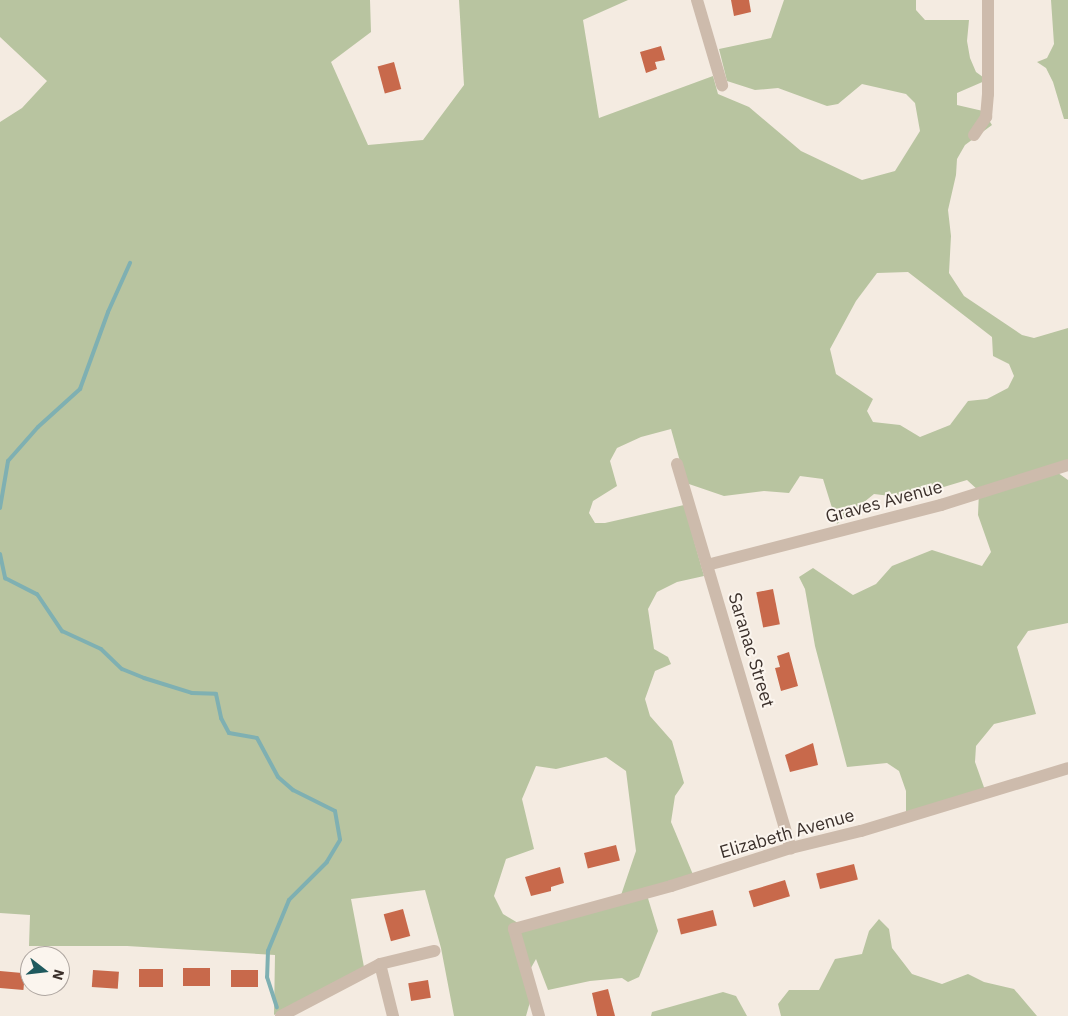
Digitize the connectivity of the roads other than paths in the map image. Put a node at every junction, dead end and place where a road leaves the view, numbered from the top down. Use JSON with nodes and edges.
{"nodes":[{"id":1,"x":697,"y":0,"type":"edge"},
{"id":2,"x":988,"y":0,"type":"edge"},
{"id":3,"x":722,"y":85,"type":"dead end"},
{"id":4,"x":974,"y":136,"type":"dead end"},
{"id":5,"x":677,"y":464,"type":"dead end"},
{"id":6,"x":1068,"y":465,"type":"edge"},
{"id":7,"x":707,"y":565,"type":"junction"},
{"id":8,"x":1068,"y":768,"type":"edge"},
{"id":9,"x":791,"y":848,"type":"junction"},
{"id":10,"x":434,"y":951,"type":"dead end"},
{"id":11,"x":380,"y":964,"type":"junction"},
{"id":12,"x":281,"y":1016,"type":"edge"},
{"id":13,"x":393,"y":1016,"type":"edge"},
{"id":14,"x":539,"y":1016,"type":"edge"}],
"edges":[{"from":1,"to":3,"type":"street"},
{"from":2,"to":4,"type":"street"},
{"from":5,"to":7,"type":"street","name":"Saranac Street"},
{"from":6,"to":7,"type":"street","name":"Graves Avenue"},
{"from":7,"to":9,"type":"street","name":"Saranac Street"},
{"from":8,"to":9,"type":"street","name":"Elizabeth Avenue"},
{"from":9,"to":14,"type":"street","name":"Elizabeth Avenue"},
{"from":10,"to":11,"type":"street"},
{"from":11,"to":12,"type":"street"},
{"from":11,"to":13,"type":"street"}]}
